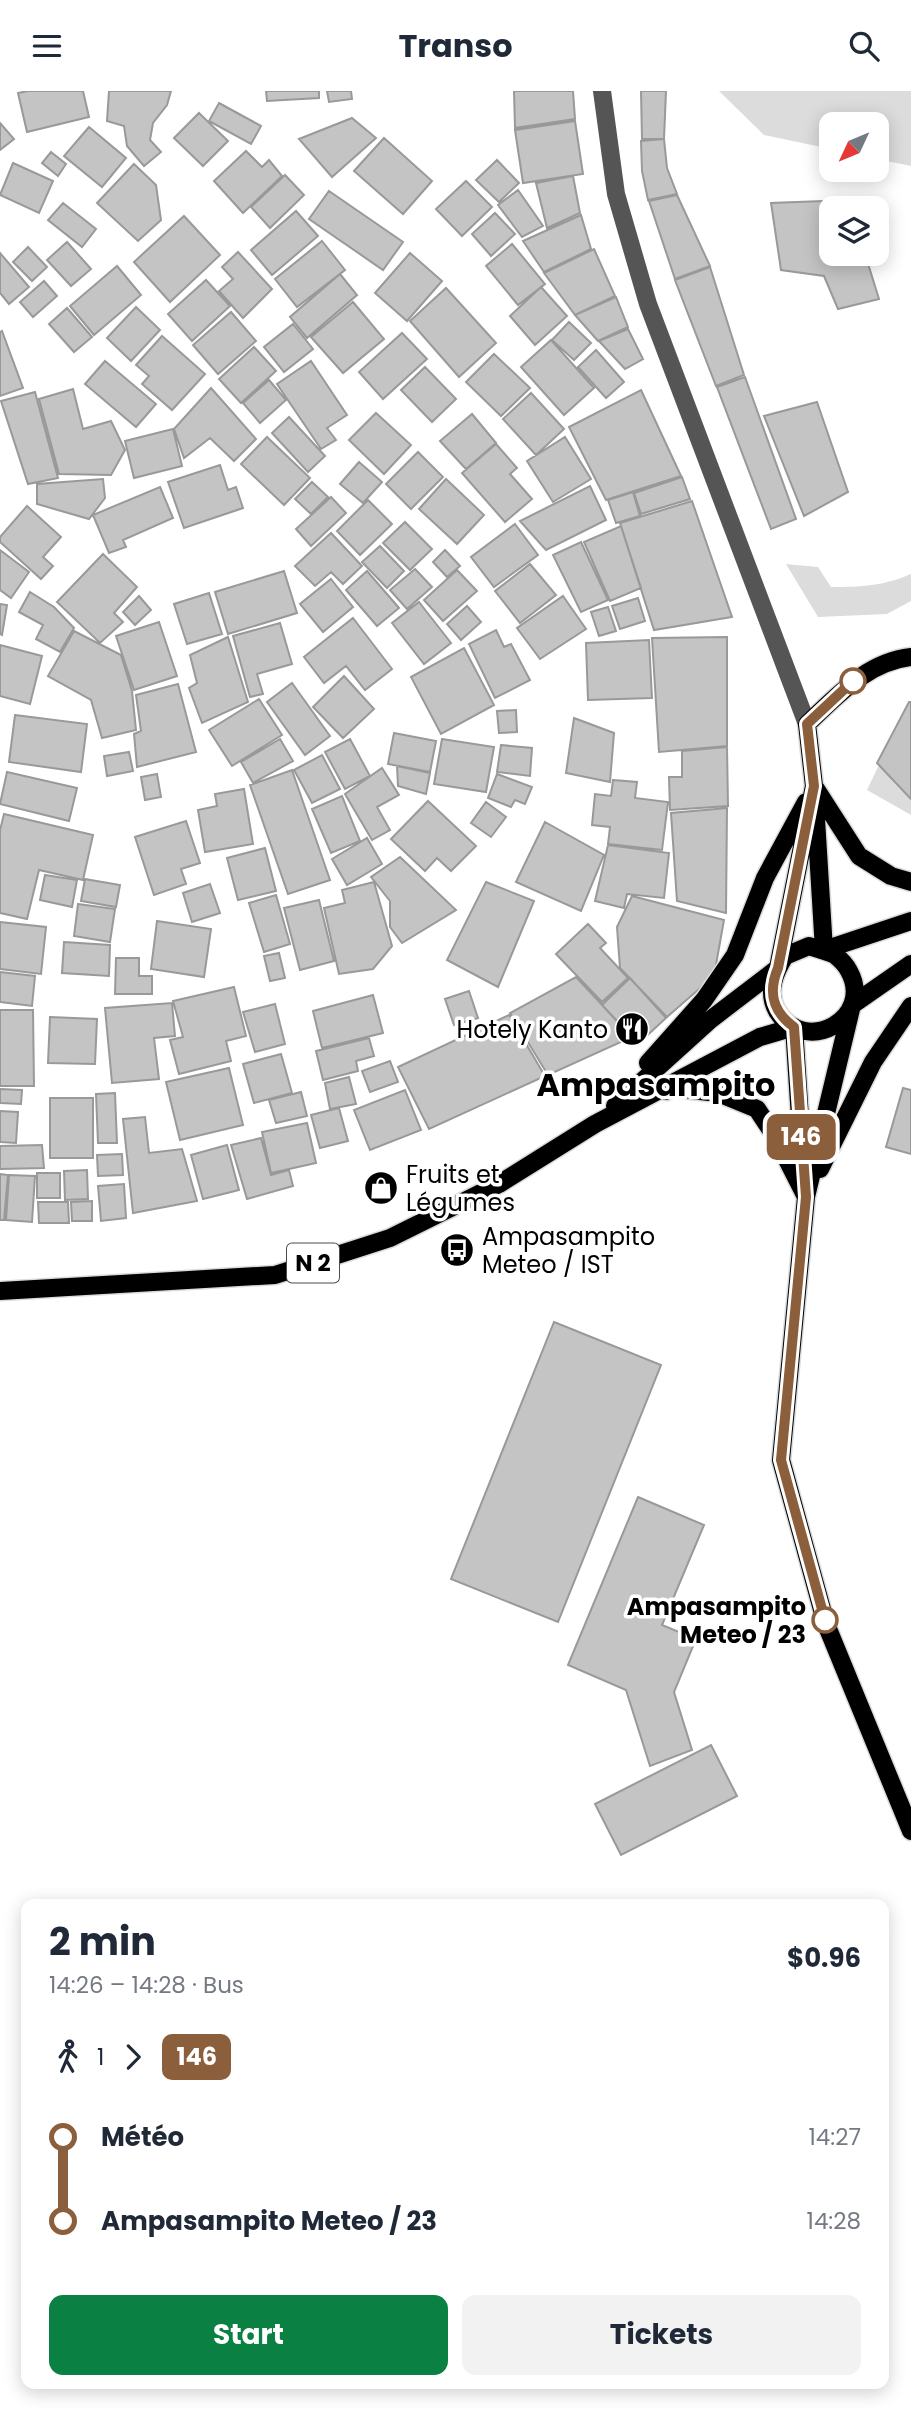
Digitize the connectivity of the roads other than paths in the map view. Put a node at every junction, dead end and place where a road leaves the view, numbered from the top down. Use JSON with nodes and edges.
{"nodes":[{"id":1,"x":602,"y":91,"type":"edge"},
{"id":2,"x":911,"y":657,"type":"edge"},
{"id":3,"x":807,"y":724,"type":"junction"},
{"id":4,"x":814,"y":786,"type":"junction"},
{"id":5,"x":911,"y":882,"type":"edge"},
{"id":6,"x":911,"y":921,"type":"edge"},
{"id":7,"x":824,"y":950,"type":"junction"},
{"id":8,"x":911,"y":964,"type":"edge"},
{"id":9,"x":778,"y":968,"type":"junction"},
{"id":10,"x":852,"y":1005,"type":"junction"},
{"id":11,"x":911,"y":1006,"type":"edge"},
{"id":12,"x":794,"y":1027,"type":"junction"},
{"id":13,"x":595,"y":1124,"type":"junction"},
{"id":14,"x":806,"y":1197,"type":"junction"},
{"id":15,"x":0,"y":1291,"type":"edge"},
{"id":16,"x":911,"y":1831,"type":"edge"}],
"edges":[{"from":1,"to":3,"type":"street"},
{"from":2,"to":3,"type":"main road"},
{"from":3,"to":4,"type":"main road"},
{"from":4,"to":5,"type":"main road"},
{"from":4,"to":7,"type":"main road"},
{"from":4,"to":9,"type":"main road"},
{"from":4,"to":13,"type":"main road"},
{"from":6,"to":7,"type":"main road","number":"N 2"},
{"from":7,"to":9,"type":"main road","number":"N 2"},
{"from":7,"to":10,"type":"main road"},
{"from":8,"to":10,"type":"main road","number":"N 2"},
{"from":9,"to":12,"type":"main road"},
{"from":9,"to":13,"type":"main road","number":"N 2"},
{"from":10,"to":12,"type":"main road","number":"N 2"},
{"from":10,"to":14,"type":"main road"},
{"from":11,"to":14,"type":"main road"},
{"from":12,"to":13,"type":"main road","number":"N 2"},
{"from":12,"to":14,"type":"main road"},
{"from":13,"to":14,"type":"main road"},
{"from":13,"to":15,"type":"main road","number":"N 2"},
{"from":14,"to":16,"type":"main road"}]}
